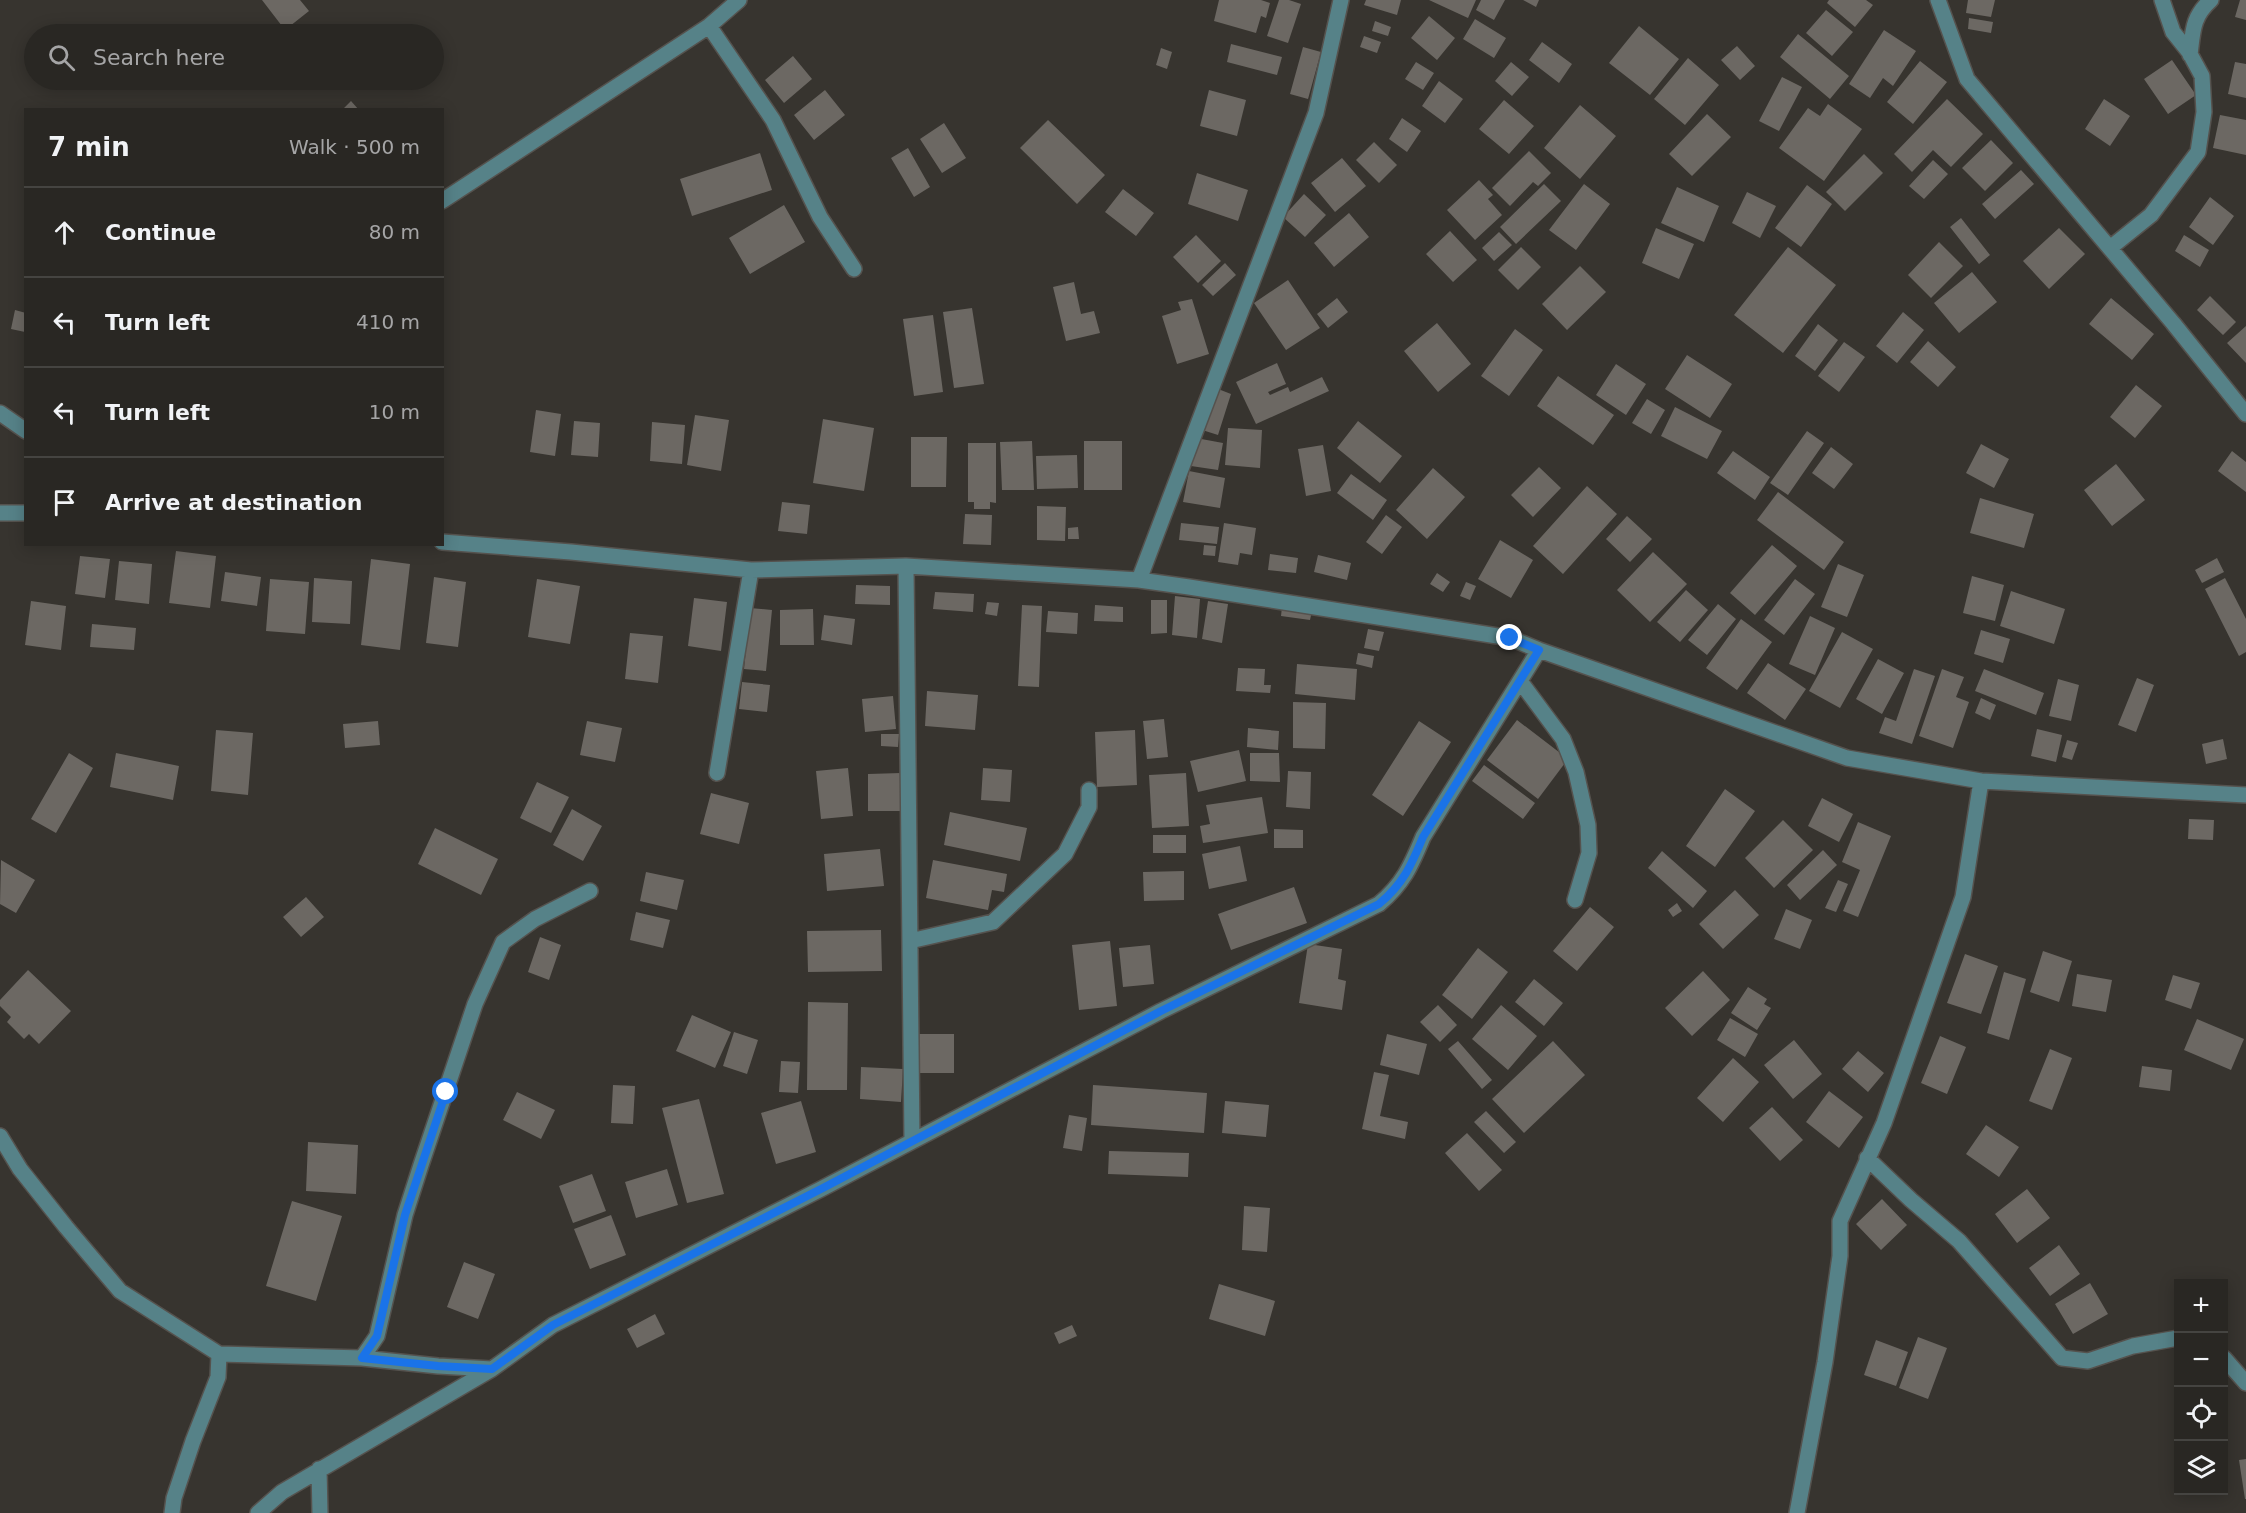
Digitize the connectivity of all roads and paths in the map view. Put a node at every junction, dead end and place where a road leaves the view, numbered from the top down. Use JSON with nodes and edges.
{"nodes":[{"id":1,"x":739,"y":0,"type":"edge"},
{"id":2,"x":1341,"y":0,"type":"edge"},
{"id":3,"x":1938,"y":0,"type":"edge"},
{"id":4,"x":2162,"y":0,"type":"edge"},
{"id":5,"x":2211,"y":0,"type":"edge"},
{"id":6,"x":709,"y":26,"type":"junction"},
{"id":7,"x":2190,"y":54,"type":"junction"},
{"id":8,"x":444,"y":200,"type":"edge"},
{"id":9,"x":2110,"y":248,"type":"junction"},
{"id":10,"x":854,"y":268,"type":"dead end"},
{"id":11,"x":0,"y":413,"type":"edge"},
{"id":12,"x":2246,"y":414,"type":"edge"},
{"id":13,"x":24,"y":428,"type":"edge"},
{"id":14,"x":0,"y":513,"type":"edge"},
{"id":15,"x":24,"y":513,"type":"edge"},
{"id":16,"x":444,"y":542,"type":"edge"},
{"id":17,"x":906,"y":566,"type":"junction"},
{"id":18,"x":751,"y":570,"type":"junction"},
{"id":19,"x":1138,"y":580,"type":"junction"},
{"id":20,"x":1539,"y":650,"type":"junction"},
{"id":21,"x":1520,"y":681,"type":"junction"},
{"id":22,"x":717,"y":773,"type":"dead end"},
{"id":23,"x":1982,"y":781,"type":"junction"},
{"id":24,"x":1089,"y":790,"type":"dead end"},
{"id":25,"x":2246,"y":795,"type":"edge"},
{"id":26,"x":590,"y":891,"type":"dead end"},
{"id":27,"x":1575,"y":900,"type":"dead end"},
{"id":28,"x":910,"y":941,"type":"junction"},
{"id":29,"x":0,"y":1136,"type":"edge"},
{"id":30,"x":912,"y":1142,"type":"junction"},
{"id":31,"x":1867,"y":1158,"type":"junction"},
{"id":32,"x":2174,"y":1339,"type":"edge"},
{"id":33,"x":219,"y":1354,"type":"junction"},
{"id":34,"x":362,"y":1358,"type":"junction"},
{"id":35,"x":2228,"y":1363,"type":"edge"},
{"id":36,"x":492,"y":1369,"type":"junction"},
{"id":37,"x":2246,"y":1383,"type":"edge"},
{"id":38,"x":319,"y":1469,"type":"junction"},
{"id":39,"x":172,"y":1513,"type":"edge"},
{"id":40,"x":258,"y":1513,"type":"edge"},
{"id":41,"x":320,"y":1513,"type":"edge"},
{"id":42,"x":1797,"y":1513,"type":"edge"}],
"edges":[{"from":1,"to":6,"type":"street"},
{"from":2,"to":19,"type":"street"},
{"from":3,"to":9,"type":"street"},
{"from":4,"to":7,"type":"street"},
{"from":5,"to":7,"type":"street"},
{"from":6,"to":8,"type":"street"},
{"from":6,"to":10,"type":"street"},
{"from":7,"to":9,"type":"street"},
{"from":9,"to":12,"type":"street"},
{"from":11,"to":13,"type":"street"},
{"from":14,"to":15,"type":"street"},
{"from":16,"to":18,"type":"street"},
{"from":17,"to":18,"type":"street"},
{"from":17,"to":19,"type":"street"},
{"from":17,"to":28,"type":"street"},
{"from":18,"to":22,"type":"street"},
{"from":19,"to":20,"type":"street"},
{"from":20,"to":21,"type":"street"},
{"from":20,"to":23,"type":"street"},
{"from":21,"to":27,"type":"street"},
{"from":21,"to":30,"type":"street"},
{"from":23,"to":25,"type":"street"},
{"from":23,"to":31,"type":"street"},
{"from":24,"to":28,"type":"street"},
{"from":26,"to":34,"type":"street"},
{"from":28,"to":30,"type":"street"},
{"from":29,"to":33,"type":"street"},
{"from":30,"to":36,"type":"street"},
{"from":31,"to":32,"type":"street"},
{"from":31,"to":42,"type":"street"},
{"from":33,"to":34,"type":"street"},
{"from":33,"to":39,"type":"street"},
{"from":34,"to":36,"type":"street"},
{"from":35,"to":37,"type":"street"},
{"from":36,"to":38,"type":"street"},
{"from":38,"to":40,"type":"street"},
{"from":38,"to":41,"type":"street"}]}
